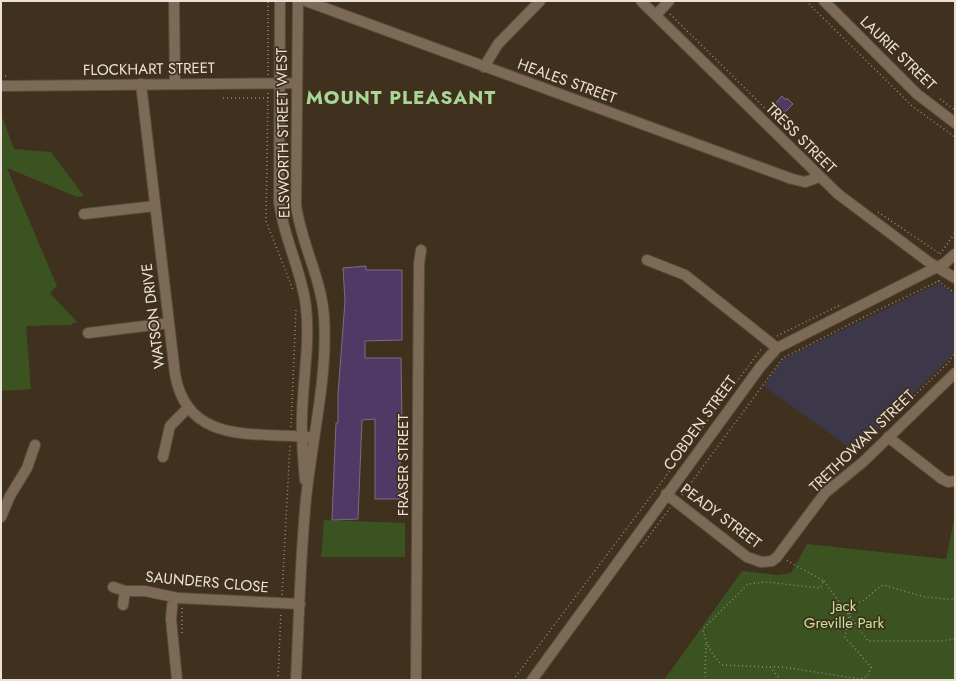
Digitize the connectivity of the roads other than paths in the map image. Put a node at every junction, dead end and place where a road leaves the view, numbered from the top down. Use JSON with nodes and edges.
{"nodes":[{"id":1,"x":174,"y":1,"type":"edge"},
{"id":2,"x":280,"y":1,"type":"edge"},
{"id":3,"x":298,"y":1,"type":"edge"},
{"id":4,"x":306,"y":1,"type":"edge"},
{"id":5,"x":540,"y":1,"type":"edge"},
{"id":6,"x":641,"y":1,"type":"edge"},
{"id":7,"x":824,"y":1,"type":"edge"},
{"id":8,"x":666,"y":4,"type":"edge"},
{"id":9,"x":656,"y":15,"type":"junction"},
{"id":10,"x":484,"y":67,"type":"junction"},
{"id":11,"x":280,"y":82,"type":"junction"},
{"id":12,"x":297,"y":82,"type":"junction"},
{"id":13,"x":141,"y":84,"type":"junction"},
{"id":14,"x":175,"y":84,"type":"junction"},
{"id":15,"x":1,"y":86,"type":"edge"},
{"id":16,"x":955,"y":123,"type":"edge"},
{"id":17,"x":819,"y":177,"type":"junction"},
{"id":18,"x":155,"y":206,"type":"junction"},
{"id":19,"x":84,"y":214,"type":"dead end"},
{"id":20,"x":421,"y":250,"type":"dead end"},
{"id":21,"x":955,"y":254,"type":"edge"},
{"id":22,"x":647,"y":260,"type":"dead end"},
{"id":23,"x":937,"y":267,"type":"junction"},
{"id":24,"x":953,"y":277,"type":"edge"},
{"id":25,"x":169,"y":323,"type":"junction"},
{"id":26,"x":88,"y":333,"type":"dead end"},
{"id":27,"x":777,"y":348,"type":"junction"},
{"id":28,"x":955,"y":373,"type":"edge"},
{"id":29,"x":188,"y":408,"type":"junction"},
{"id":30,"x":302,"y":437,"type":"junction"},
{"id":31,"x":315,"y":438,"type":"junction"},
{"id":32,"x":888,"y":438,"type":"junction"},
{"id":33,"x":35,"y":444,"type":"dead end"},
{"id":34,"x":163,"y":456,"type":"dead end"},
{"id":35,"x":955,"y":481,"type":"edge"},
{"id":36,"x":666,"y":494,"type":"junction"},
{"id":37,"x":306,"y":500,"type":"junction"},
{"id":38,"x":1,"y":517,"type":"edge"},
{"id":39,"x":779,"y":555,"type":"joint"},
{"id":40,"x":113,"y":586,"type":"dead end"},
{"id":41,"x":125,"y":592,"type":"junction"},
{"id":42,"x":172,"y":597,"type":"junction"},
{"id":43,"x":300,"y":604,"type":"junction"},
{"id":44,"x":123,"y":605,"type":"dead end"},
{"id":45,"x":177,"y":680,"type":"edge"},
{"id":46,"x":296,"y":680,"type":"edge"},
{"id":47,"x":416,"y":680,"type":"edge"},
{"id":48,"x":532,"y":680,"type":"edge"}],
"edges":[{"from":1,"to":14,"type":"street"},
{"from":2,"to":11,"type":"street","name":"ELSWORTH STREET WEST"},
{"from":3,"to":12,"type":"street","name":"ELSWORTH STREET WEST"},
{"from":4,"to":10,"type":"street","name":"HEALES STREET"},
{"from":5,"to":10,"type":"street"},
{"from":6,"to":9,"type":"street","name":"TRESS STREET"},
{"from":7,"to":16,"type":"street","name":"LAURIE STREET"},
{"from":8,"to":9,"type":"street"},
{"from":9,"to":17,"type":"street","name":"TRESS STREET"},
{"from":10,"to":17,"type":"street","name":"HEALES STREET"},
{"from":11,"to":12,"type":"street","name":"FLOCKHART STREET"},
{"from":11,"to":14,"type":"street","name":"FLOCKHART STREET"},
{"from":11,"to":30,"type":"street","name":"ELSWORTH STREET WEST"},
{"from":12,"to":31,"type":"street","name":"ELSWORTH STREET WEST"},
{"from":13,"to":14,"type":"street","name":"FLOCKHART STREET"},
{"from":13,"to":15,"type":"street","name":"FLOCKHART STREET"},
{"from":13,"to":18,"type":"street","name":"WATSON DRIVE"},
{"from":17,"to":23,"type":"street","name":"TRESS STREET"},
{"from":18,"to":19,"type":"street"},
{"from":18,"to":25,"type":"street","name":"WATSON DRIVE"},
{"from":20,"to":47,"type":"street","name":"FRASER STREET"},
{"from":21,"to":23,"type":"street","name":"COBDEN STREET"},
{"from":22,"to":27,"type":"street"},
{"from":23,"to":24,"type":"street","name":"TRESS STREET"},
{"from":23,"to":27,"type":"street","name":"COBDEN STREET"},
{"from":25,"to":26,"type":"street"},
{"from":25,"to":29,"type":"street","name":"WATSON DRIVE"},
{"from":27,"to":36,"type":"street","name":"COBDEN STREET"},
{"from":28,"to":32,"type":"street","name":"TRETHOWAN STREET"},
{"from":29,"to":30,"type":"street","name":"WATSON DRIVE"},
{"from":29,"to":34,"type":"street"},
{"from":30,"to":31,"type":"street","name":"WATSON DRIVE"},
{"from":30,"to":37,"type":"street","name":"ELSWORTH STREET WEST"},
{"from":31,"to":37,"type":"street","name":"ELSWORTH STREET WEST"},
{"from":32,"to":35,"type":"street"},
{"from":32,"to":39,"type":"street","name":"TRETHOWAN STREET"},
{"from":33,"to":38,"type":"street"},
{"from":36,"to":39,"type":"street","name":"PEADY STREET"},
{"from":36,"to":48,"type":"street","name":"COBDEN STREET"},
{"from":37,"to":43,"type":"street","name":"ELSWORTH STREET WEST"},
{"from":40,"to":41,"type":"street","name":"SAUNDERS CLOSE"},
{"from":41,"to":42,"type":"street","name":"SAUNDERS CLOSE"},
{"from":41,"to":44,"type":"street"},
{"from":42,"to":43,"type":"street","name":"SAUNDERS CLOSE"},
{"from":42,"to":45,"type":"street"},
{"from":43,"to":46,"type":"street","name":"ELSWORTH STREET WEST"}]}
